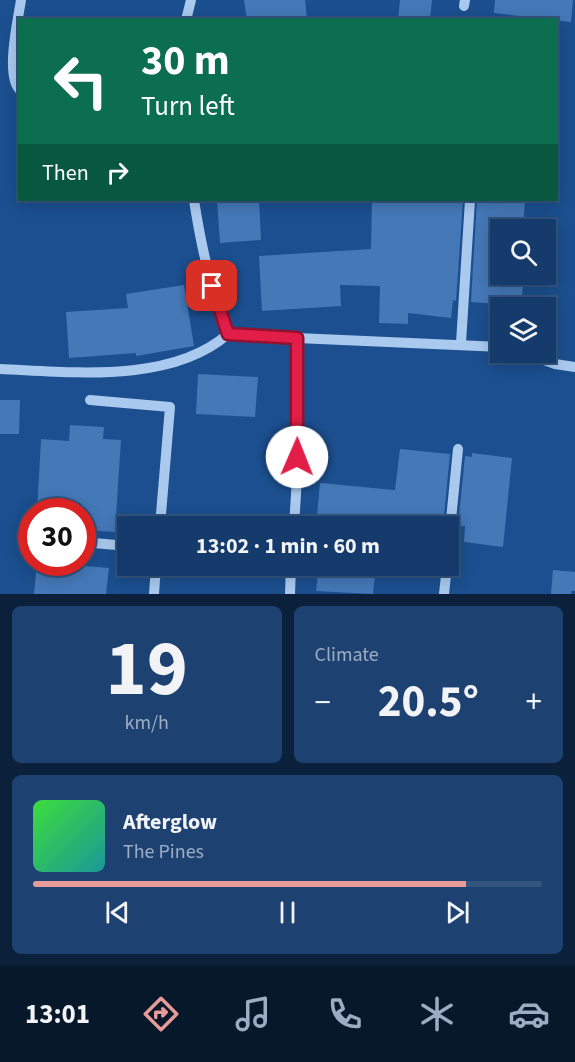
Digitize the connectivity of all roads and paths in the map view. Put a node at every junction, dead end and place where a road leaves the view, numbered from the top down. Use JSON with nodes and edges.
{"nodes":[{"id":1,"x":21,"y":0,"type":"edge"},
{"id":2,"x":191,"y":0,"type":"edge"},
{"id":3,"x":19,"y":18,"type":"edge"},
{"id":4,"x":186,"y":18,"type":"edge"},
{"id":5,"x":18,"y":22,"type":"edge"},
{"id":6,"x":18,"y":86,"type":"edge"},
{"id":7,"x":194,"y":201,"type":"edge"},
{"id":8,"x":470,"y":201,"type":"edge"},
{"id":9,"x":228,"y":334,"type":"junction"},
{"id":10,"x":297,"y":338,"type":"junction"},
{"id":11,"x":461,"y":343,"type":"junction"},
{"id":12,"x":490,"y":345,"type":"edge"},
{"id":13,"x":552,"y":363,"type":"edge"},
{"id":14,"x":575,"y":367,"type":"edge"},
{"id":15,"x":0,"y":369,"type":"edge"},
{"id":16,"x":90,"y":400,"type":"dead end"},
{"id":17,"x":458,"y":449,"type":"dead end"},
{"id":18,"x":161,"y":516,"type":"edge"},
{"id":19,"x":295,"y":516,"type":"edge"},
{"id":20,"x":451,"y":516,"type":"edge"},
{"id":21,"x":96,"y":543,"type":"edge"},
{"id":22,"x":117,"y":545,"type":"edge"},
{"id":23,"x":155,"y":576,"type":"edge"},
{"id":24,"x":291,"y":576,"type":"edge"},
{"id":25,"x":446,"y":576,"type":"edge"},
{"id":26,"x":154,"y":594,"type":"edge"},
{"id":27,"x":290,"y":594,"type":"edge"},
{"id":28,"x":444,"y":594,"type":"edge"}],
"edges":[{"from":1,"to":3,"type":"street"},
{"from":2,"to":4,"type":"street"},
{"from":5,"to":6,"type":"street"},
{"from":7,"to":9,"type":"street"},
{"from":8,"to":11,"type":"street"},
{"from":9,"to":10,"type":"street"},
{"from":9,"to":15,"type":"street"},
{"from":10,"to":11,"type":"street"},
{"from":10,"to":19,"type":"street"},
{"from":11,"to":12,"type":"street"},
{"from":13,"to":14,"type":"street"},
{"from":16,"to":18,"type":"street"},
{"from":17,"to":20,"type":"street"},
{"from":21,"to":22,"type":"street"},
{"from":23,"to":26,"type":"street"},
{"from":24,"to":27,"type":"street"},
{"from":25,"to":28,"type":"street"}]}
